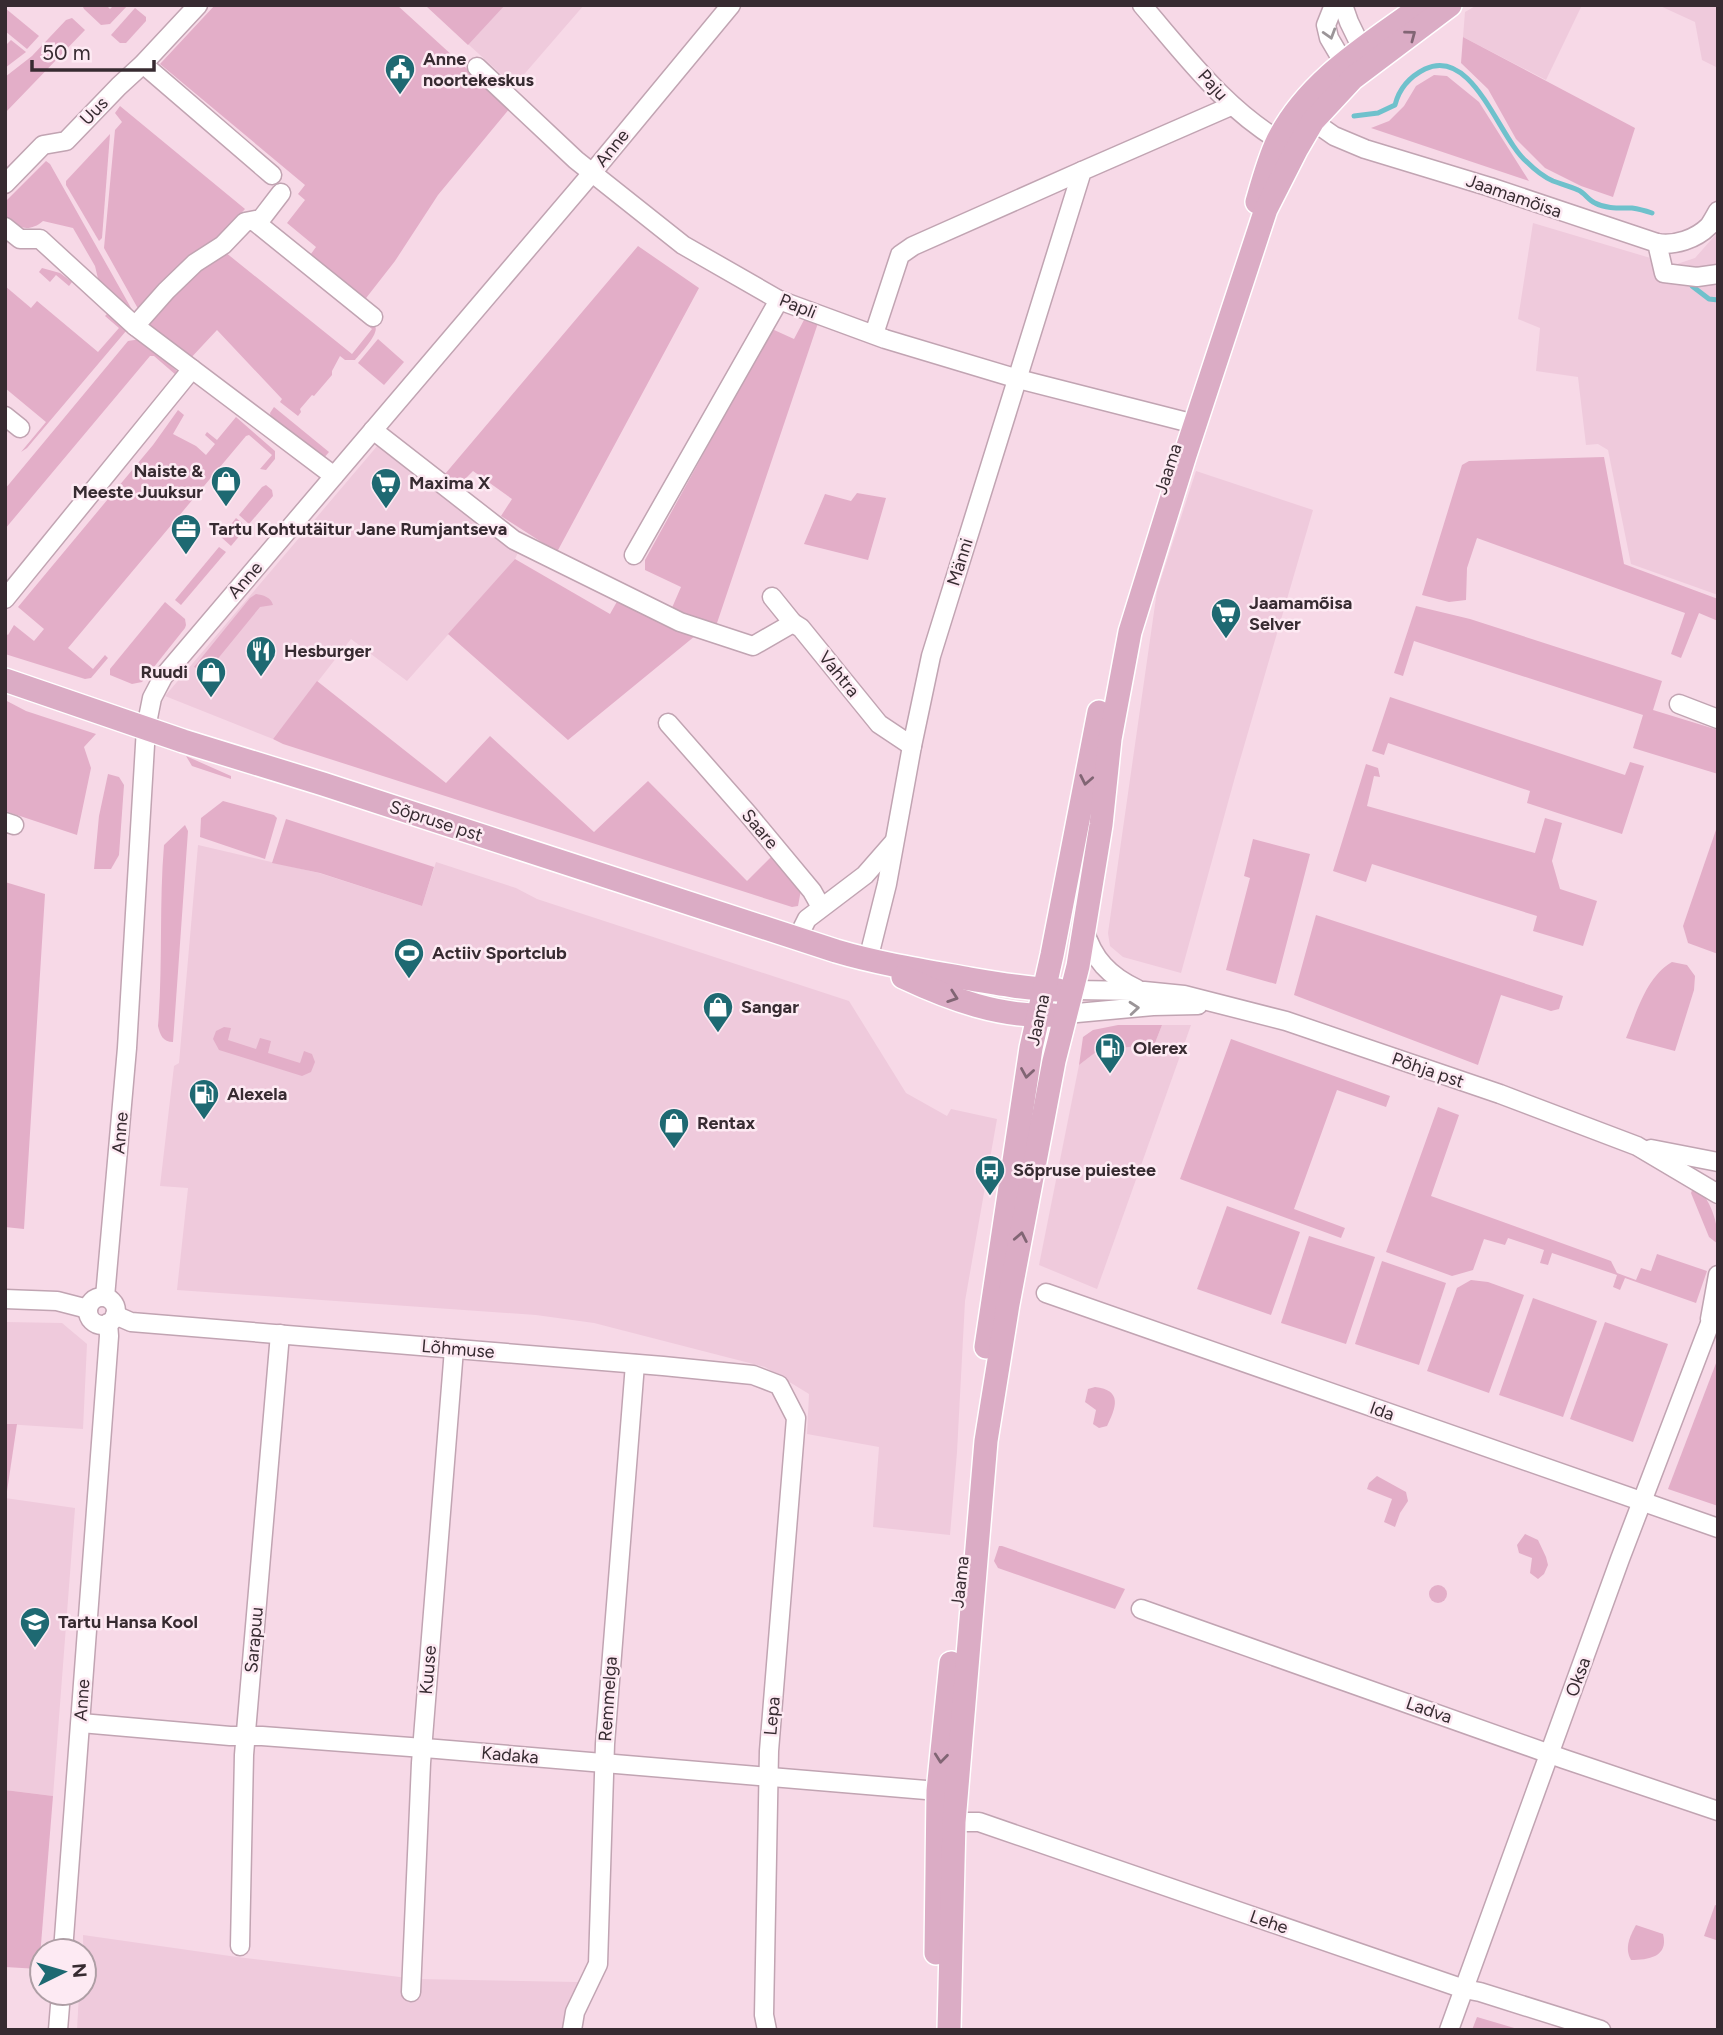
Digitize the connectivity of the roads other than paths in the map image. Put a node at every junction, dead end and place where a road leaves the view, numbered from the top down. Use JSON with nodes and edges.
{"nodes":[{"id":1,"x":198,"y":5,"type":"edge"},
{"id":2,"x":731,"y":5,"type":"edge"},
{"id":3,"x":1142,"y":5,"type":"edge"},
{"id":4,"x":1334,"y":5,"type":"edge"},
{"id":5,"x":1343,"y":5,"type":"edge"},
{"id":6,"x":1423,"y":5,"type":"edge"},
{"id":7,"x":1450,"y":5,"type":"edge"},
{"id":8,"x":1357,"y":63,"type":"junction"},
{"id":9,"x":143,"y":64,"type":"junction"},
{"id":10,"x":477,"y":67,"type":"dead end"},
{"id":11,"x":1231,"y":106,"type":"junction"},
{"id":12,"x":1305,"y":116,"type":"junction"},
{"id":13,"x":1287,"y":145,"type":"junction"},
{"id":14,"x":1082,"y":171,"type":"junction"},
{"id":15,"x":592,"y":173,"type":"junction"},
{"id":16,"x":272,"y":175,"type":"dead end"},
{"id":17,"x":5,"y":184,"type":"edge"},
{"id":18,"x":281,"y":193,"type":"dead end"},
{"id":19,"x":1718,"y":211,"type":"edge"},
{"id":20,"x":254,"y":221,"type":"junction"},
{"id":21,"x":5,"y":227,"type":"edge"},
{"id":22,"x":1657,"y":243,"type":"junction"},
{"id":23,"x":1718,"y":274,"type":"edge"},
{"id":24,"x":779,"y":300,"type":"junction"},
{"id":25,"x":373,"y":317,"type":"dead end"},
{"id":26,"x":135,"y":326,"type":"junction"},
{"id":27,"x":874,"y":334,"type":"junction"},
{"id":28,"x":192,"y":369,"type":"junction"},
{"id":29,"x":1017,"y":379,"type":"junction"},
{"id":30,"x":5,"y":416,"type":"edge"},
{"id":31,"x":1183,"y":421,"type":"junction"},
{"id":32,"x":20,"y":428,"type":"dead end"},
{"id":33,"x":373,"y":430,"type":"junction"},
{"id":34,"x":334,"y":476,"type":"junction"},
{"id":35,"x":634,"y":555,"type":"dead end"},
{"id":36,"x":772,"y":597,"type":"dead end"},
{"id":37,"x":5,"y":599,"type":"edge"},
{"id":38,"x":793,"y":623,"type":"junction"},
{"id":39,"x":5,"y":680,"type":"edge"},
{"id":40,"x":1679,"y":704,"type":"dead end"},
{"id":41,"x":1718,"y":719,"type":"edge"},
{"id":42,"x":668,"y":723,"type":"dead end"},
{"id":43,"x":146,"y":728,"type":"junction"},
{"id":44,"x":912,"y":746,"type":"junction"},
{"id":45,"x":893,"y":843,"type":"junction"},
{"id":46,"x":864,"y":875,"type":"junction"},
{"id":47,"x":887,"y":884,"type":"junction"},
{"id":48,"x":821,"y":907,"type":"junction"},
{"id":49,"x":1084,"y":929,"type":"junction"},
{"id":50,"x":797,"y":939,"type":"junction"},
{"id":51,"x":868,"y":960,"type":"junction"},
{"id":52,"x":1044,"y":990,"type":"junction"},
{"id":53,"x":1072,"y":990,"type":"junction"},
{"id":54,"x":1144,"y":991,"type":"junction"},
{"id":55,"x":1215,"y":1003,"type":"junction"},
{"id":56,"x":1066,"y":1014,"type":"junction"},
{"id":57,"x":1039,"y":1016,"type":"junction"},
{"id":58,"x":1637,"y":1146,"type":"junction"},
{"id":59,"x":1718,"y":1162,"type":"edge"},
{"id":60,"x":1718,"y":1194,"type":"edge"},
{"id":61,"x":1718,"y":1275,"type":"edge"},
{"id":62,"x":1046,"y":1293,"type":"dead end"},
{"id":63,"x":105,"y":1297,"type":"junction"},
{"id":64,"x":5,"y":1299,"type":"edge"},
{"id":65,"x":1718,"y":1308,"type":"edge"},
{"id":66,"x":88,"y":1309,"type":"junction"},
{"id":67,"x":111,"y":1319,"type":"junction"},
{"id":68,"x":1709,"y":1326,"type":"junction"},
{"id":69,"x":280,"y":1334,"type":"junction"},
{"id":70,"x":454,"y":1349,"type":"junction"},
{"id":71,"x":635,"y":1363,"type":"junction"},
{"id":72,"x":789,"y":1404,"type":"joint"},
{"id":73,"x":1643,"y":1502,"type":"junction"},
{"id":74,"x":1718,"y":1528,"type":"edge"},
{"id":75,"x":1141,"y":1609,"type":"dead end"},
{"id":76,"x":80,"y":1723,"type":"junction"},
{"id":77,"x":246,"y":1736,"type":"junction"},
{"id":78,"x":422,"y":1748,"type":"junction"},
{"id":79,"x":1550,"y":1753,"type":"junction"},
{"id":80,"x":604,"y":1763,"type":"junction"},
{"id":81,"x":769,"y":1776,"type":"junction"},
{"id":82,"x":939,"y":1791,"type":"junction"},
{"id":83,"x":1718,"y":1811,"type":"edge"},
{"id":84,"x":946,"y":1822,"type":"junction"},
{"id":85,"x":64,"y":1937,"type":"edge"},
{"id":86,"x":240,"y":1946,"type":"dead end"},
{"id":87,"x":1464,"y":1989,"type":"junction"},
{"id":88,"x":411,"y":1992,"type":"dead end"},
{"id":89,"x":60,"y":2007,"type":"edge"},
{"id":90,"x":58,"y":2030,"type":"edge"},
{"id":91,"x":572,"y":2030,"type":"edge"},
{"id":92,"x":767,"y":2030,"type":"edge"},
{"id":93,"x":935,"y":2030,"type":"edge"},
{"id":94,"x":949,"y":2030,"type":"edge"},
{"id":95,"x":1449,"y":2030,"type":"edge"},
{"id":96,"x":1601,"y":2030,"type":"edge"}],
"edges":[{"from":1,"to":9,"type":"street","name":"Uus"},
{"from":2,"to":15,"type":"street","name":"Anne"},
{"from":3,"to":11,"type":"street","name":"Paju"},
{"from":4,"to":8,"type":"street","one_way":true},
{"from":5,"to":8,"type":"street"},
{"from":6,"to":8,"type":"main road"},
{"from":8,"to":7,"type":"main road","name":"Jaama","one_way":true},
{"from":8,"to":12,"type":"main road","name":"Jaama"},
{"from":9,"to":16,"type":"street"},
{"from":9,"to":17,"type":"street","name":"Uus"},
{"from":10,"to":15,"type":"street","name":"Papli"},
{"from":11,"to":13,"type":"street","name":"Paju"},
{"from":11,"to":14,"type":"street"},
{"from":12,"to":13,"type":"main road","name":"Jaama"},
{"from":12,"to":22,"type":"street","name":"Jaamamõisa"},
{"from":13,"to":31,"type":"main road","name":"Jaama"},
{"from":13,"to":49,"type":"main road","name":"Jaama"},
{"from":14,"to":27,"type":"street"},
{"from":14,"to":29,"type":"street","name":"Männi"},
{"from":15,"to":24,"type":"street","name":"Papli"},
{"from":15,"to":33,"type":"street","name":"Anne"},
{"from":18,"to":20,"type":"street"},
{"from":19,"to":22,"type":"street"},
{"from":20,"to":25,"type":"street"},
{"from":20,"to":26,"type":"street"},
{"from":21,"to":26,"type":"street"},
{"from":22,"to":23,"type":"street"},
{"from":24,"to":27,"type":"street","name":"Papli"},
{"from":24,"to":35,"type":"street"},
{"from":26,"to":28,"type":"street"},
{"from":27,"to":29,"type":"street","name":"Papli"},
{"from":28,"to":34,"type":"street"},
{"from":28,"to":37,"type":"street"},
{"from":29,"to":31,"type":"street","name":"Papli"},
{"from":29,"to":44,"type":"street","name":"Männi"},
{"from":30,"to":32,"type":"street"},
{"from":31,"to":52,"type":"main road","name":"Jaama","one_way":true},
{"from":33,"to":34,"type":"street","name":"Anne"},
{"from":33,"to":38,"type":"street"},
{"from":34,"to":43,"type":"street","name":"Anne"},
{"from":36,"to":38,"type":"street","name":"Vahtra"},
{"from":38,"to":44,"type":"street","name":"Vahtra"},
{"from":39,"to":43,"type":"main road","name":"Sõpruse pst"},
{"from":40,"to":41,"type":"street"},
{"from":42,"to":48,"type":"street","name":"Saare"},
{"from":43,"to":50,"type":"main road","name":"Sõpruse pst"},
{"from":43,"to":63,"type":"street","name":"Anne"},
{"from":44,"to":45,"type":"street","name":"Männi"},
{"from":45,"to":46,"type":"street"},
{"from":45,"to":47,"type":"street","name":"Männi"},
{"from":46,"to":47,"type":"street"},
{"from":46,"to":48,"type":"street"},
{"from":47,"to":51,"type":"street","name":"Männi"},
{"from":48,"to":50,"type":"street"},
{"from":49,"to":53,"type":"main road","name":"Jaama"},
{"from":49,"to":54,"type":"street"},
{"from":50,"to":51,"type":"main road","name":"Sõpruse pst"},
{"from":51,"to":52,"type":"main road","name":"Sõpruse pst"},
{"from":51,"to":57,"type":"main road","name":"Sõpruse pst","one_way":true},
{"from":52,"to":53,"type":"main road","name":"Sõpruse pst"},
{"from":52,"to":57,"type":"main road","name":"Jaama"},
{"from":53,"to":54,"type":"street","name":"Põhja pst"},
{"from":53,"to":56,"type":"main road","name":"Jaama"},
{"from":54,"to":55,"type":"street","name":"Põhja pst"},
{"from":56,"to":55,"type":"street","name":"Põhja pst","one_way":true},
{"from":55,"to":58,"type":"street","name":"Põhja pst"},
{"from":56,"to":57,"type":"main road","name":"Sõpruse pst"},
{"from":84,"to":56,"type":"main road","name":"Jaama","one_way":true},
{"from":57,"to":82,"type":"main road","name":"Jaama","one_way":true},
{"from":58,"to":59,"type":"street","name":"Põhja pst"},
{"from":58,"to":60,"type":"street","name":"Põhja pst"},
{"from":61,"to":68,"type":"street","name":"Oksa"},
{"from":62,"to":73,"type":"street","name":"Ida"},
{"from":63,"to":66,"type":"street"},
{"from":63,"to":67,"type":"street"},
{"from":64,"to":66,"type":"street"},
{"from":65,"to":68,"type":"street","name":"Oksa"},
{"from":66,"to":67,"type":"street"},
{"from":67,"to":69,"type":"street","name":"Lõhmuse"},
{"from":67,"to":76,"type":"street","name":"Anne"},
{"from":68,"to":73,"type":"street","name":"Oksa"},
{"from":69,"to":70,"type":"street","name":"Lõhmuse"},
{"from":69,"to":77,"type":"street","name":"Sarapuu"},
{"from":70,"to":71,"type":"street","name":"Lõhmuse"},
{"from":70,"to":78,"type":"street","name":"Kuuse"},
{"from":71,"to":72,"type":"street","name":"Lõhmuse"},
{"from":71,"to":80,"type":"street","name":"Remmelga"},
{"from":72,"to":81,"type":"street","name":"Lepa"},
{"from":73,"to":74,"type":"street","name":"Ida"},
{"from":73,"to":79,"type":"street","name":"Oksa"},
{"from":75,"to":79,"type":"street","name":"Ladva"},
{"from":76,"to":77,"type":"street","name":"Kadaka"},
{"from":76,"to":85,"type":"street","name":"Anne"},
{"from":77,"to":78,"type":"street","name":"Kadaka"},
{"from":77,"to":86,"type":"street","name":"Sarapuu"},
{"from":78,"to":80,"type":"street","name":"Kadaka"},
{"from":78,"to":88,"type":"street","name":"Kuuse"},
{"from":79,"to":83,"type":"street","name":"Ladva"},
{"from":79,"to":87,"type":"street","name":"Oksa"},
{"from":80,"to":81,"type":"street","name":"Kadaka"},
{"from":80,"to":91,"type":"street","name":"Remmelga"},
{"from":81,"to":82,"type":"street","name":"Kadaka"},
{"from":81,"to":92,"type":"street","name":"Lepa"},
{"from":82,"to":84,"type":"main road","name":"Jaama"},
{"from":84,"to":87,"type":"street","name":"Lehe"},
{"from":84,"to":93,"type":"main road","name":"Jaama"},
{"from":84,"to":94,"type":"main road","name":"Jaama"},
{"from":87,"to":95,"type":"street","name":"Oksa"},
{"from":87,"to":96,"type":"street","name":"Lehe"},
{"from":89,"to":90,"type":"street"}]}
